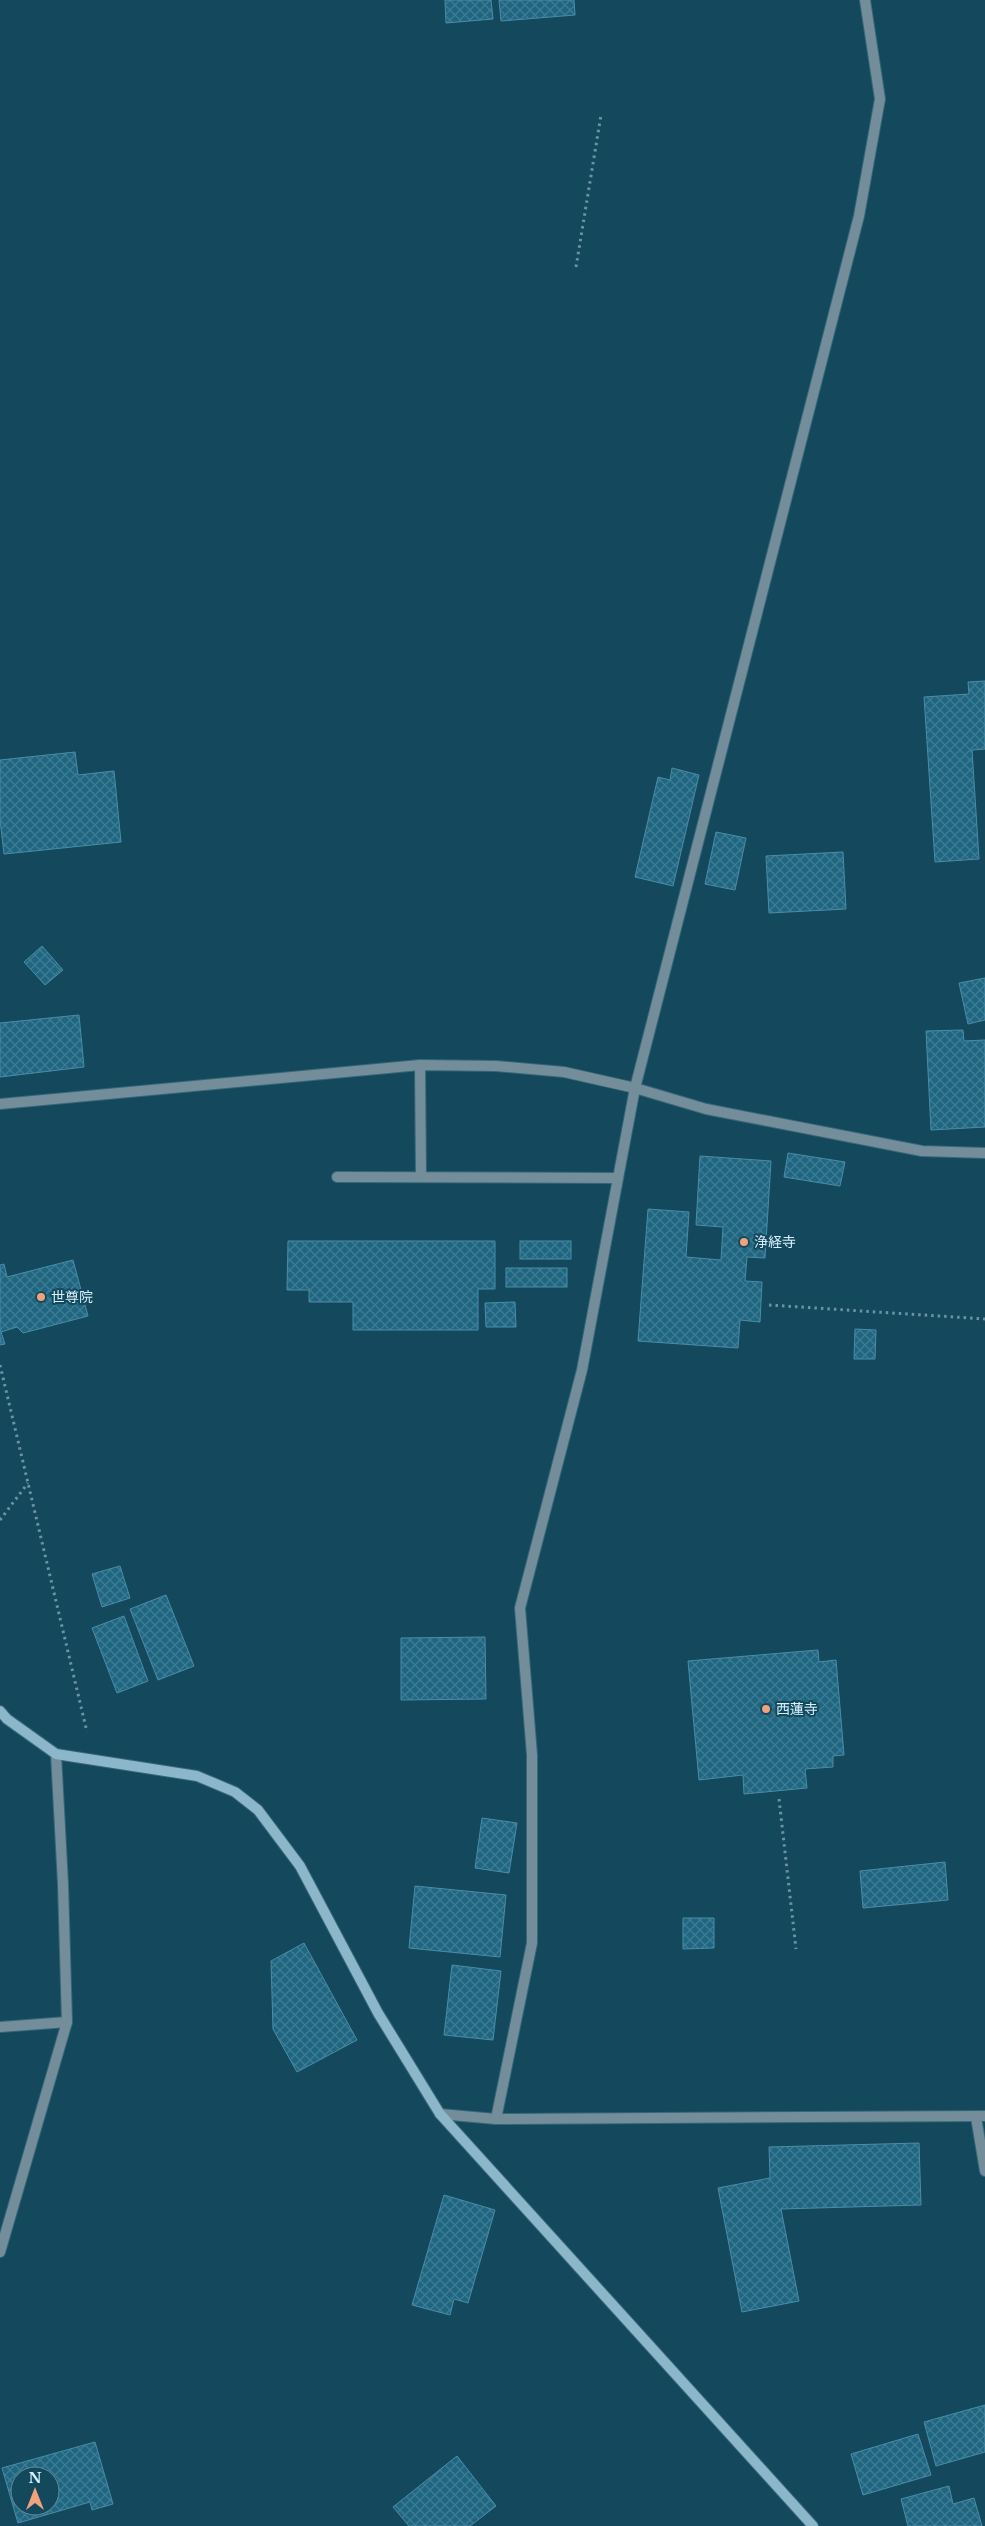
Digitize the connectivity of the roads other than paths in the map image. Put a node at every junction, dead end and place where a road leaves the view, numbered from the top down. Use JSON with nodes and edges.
{"nodes":[{"id":1,"x":865,"y":0,"type":"edge"},
{"id":2,"x":420,"y":1065,"type":"junction"},
{"id":3,"x":634,"y":1088,"type":"junction"},
{"id":4,"x":0,"y":1104,"type":"edge"},
{"id":5,"x":985,"y":1153,"type":"edge"},
{"id":6,"x":337,"y":1177,"type":"dead end"},
{"id":7,"x":420,"y":1177,"type":"junction"},
{"id":8,"x":617,"y":1178,"type":"junction"},
{"id":9,"x":0,"y":1710,"type":"edge"},
{"id":10,"x":56,"y":1754,"type":"junction"},
{"id":11,"x":67,"y":2022,"type":"junction"},
{"id":12,"x":0,"y":2027,"type":"edge"},
{"id":13,"x":440,"y":2114,"type":"junction"},
{"id":14,"x":981,"y":2116,"type":"edge"},
{"id":15,"x":496,"y":2120,"type":"junction"},
{"id":16,"x":985,"y":2171,"type":"edge"},
{"id":17,"x":0,"y":2252,"type":"edge"},
{"id":18,"x":813,"y":2526,"type":"edge"}],
"edges":[{"from":1,"to":3,"type":"street"},
{"from":2,"to":3,"type":"street"},
{"from":2,"to":4,"type":"street"},
{"from":2,"to":7,"type":"street"},
{"from":3,"to":5,"type":"street"},
{"from":3,"to":8,"type":"street"},
{"from":6,"to":7,"type":"street"},
{"from":7,"to":8,"type":"street"},
{"from":8,"to":15,"type":"street"},
{"from":9,"to":10,"type":"street"},
{"from":10,"to":11,"type":"street"},
{"from":10,"to":13,"type":"street"},
{"from":11,"to":12,"type":"street"},
{"from":11,"to":17,"type":"street"},
{"from":13,"to":15,"type":"street"},
{"from":13,"to":18,"type":"street"},
{"from":14,"to":15,"type":"street"},
{"from":14,"to":16,"type":"street"}]}
